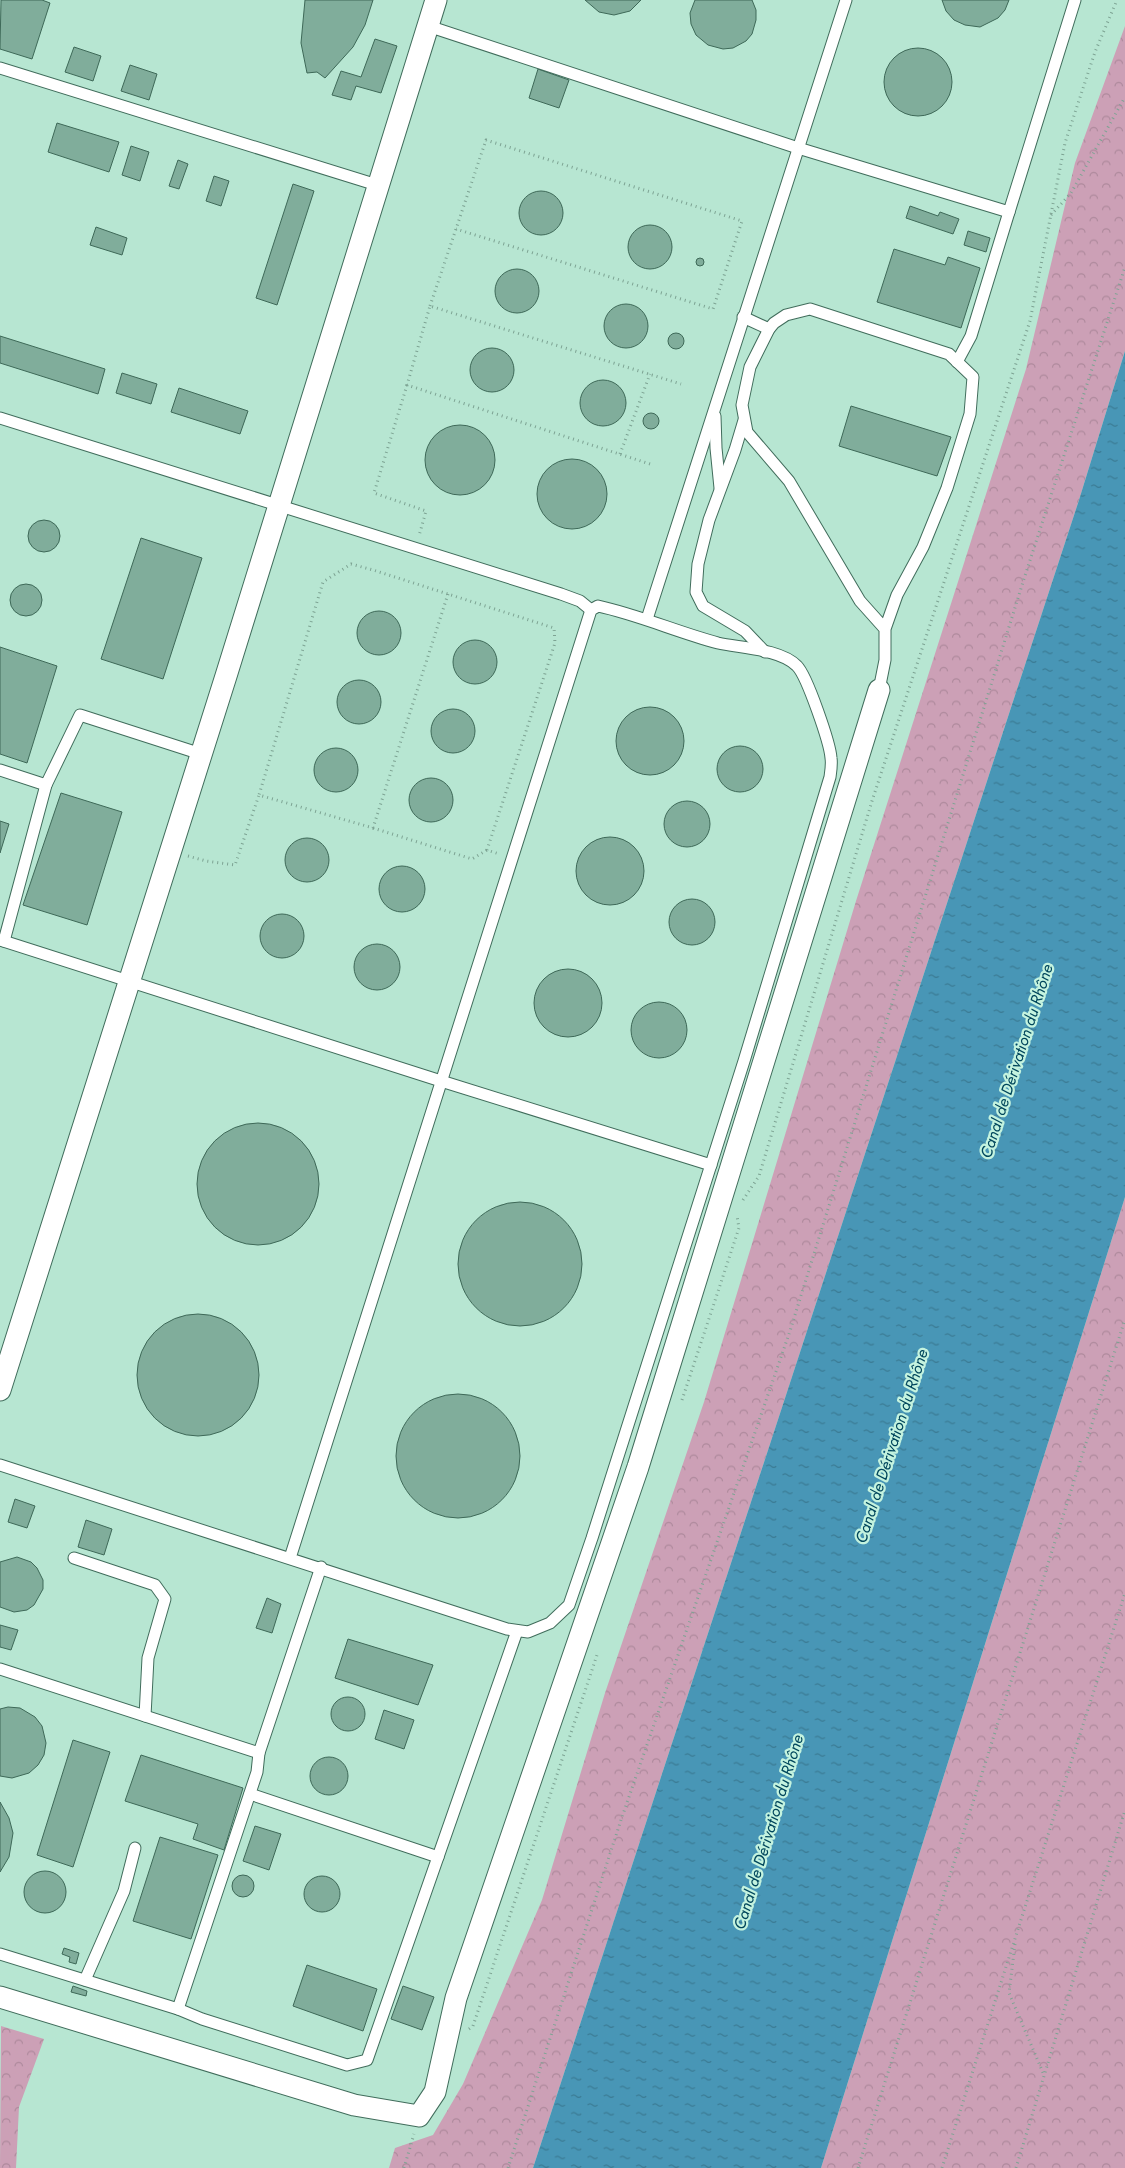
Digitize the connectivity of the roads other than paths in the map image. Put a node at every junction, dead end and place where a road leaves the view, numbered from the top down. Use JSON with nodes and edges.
{"nodes":[{"id":1,"x":436,"y":0,"type":"edge"},
{"id":2,"x":846,"y":0,"type":"edge"},
{"id":3,"x":1075,"y":0,"type":"edge"},
{"id":4,"x":428,"y":26,"type":"junction"},
{"id":5,"x":0,"y":68,"type":"edge"},
{"id":6,"x":798,"y":148,"type":"junction"},
{"id":7,"x":378,"y":185,"type":"junction"},
{"id":8,"x":1009,"y":212,"type":"junction"},
{"id":9,"x":743,"y":317,"type":"junction"},
{"id":10,"x":768,"y":330,"type":"junction"},
{"id":11,"x":957,"y":362,"type":"junction"},
{"id":12,"x":715,"y":405,"type":"junction"},
{"id":13,"x":0,"y":418,"type":"edge"},
{"id":14,"x":744,"y":418,"type":"junction"},
{"id":15,"x":720,"y":490,"type":"junction"},
{"id":16,"x":278,"y":506,"type":"junction"},
{"id":17,"x":590,"y":610,"type":"junction"},
{"id":18,"x":647,"y":619,"type":"junction"},
{"id":19,"x":886,"y":629,"type":"junction"},
{"id":20,"x":765,"y":652,"type":"junction"},
{"id":21,"x":879,"y":690,"type":"joint"},
{"id":22,"x":201,"y":754,"type":"junction"},
{"id":23,"x":0,"y":770,"type":"edge"},
{"id":24,"x":46,"y":785,"type":"junction"},
{"id":25,"x":2,"y":941,"type":"edge"},
{"id":26,"x":128,"y":982,"type":"junction"},
{"id":27,"x":441,"y":1081,"type":"junction"},
{"id":28,"x":711,"y":1165,"type":"junction"},
{"id":29,"x":0,"y":1390,"type":"edge"},
{"id":30,"x":0,"y":1465,"type":"edge"},
{"id":31,"x":74,"y":1558,"type":"dead end"},
{"id":32,"x":290,"y":1558,"type":"junction"},
{"id":33,"x":321,"y":1567,"type":"junction"},
{"id":34,"x":517,"y":1631,"type":"junction"},
{"id":35,"x":0,"y":1669,"type":"edge"},
{"id":36,"x":145,"y":1716,"type":"junction"},
{"id":37,"x":259,"y":1752,"type":"junction"},
{"id":38,"x":250,"y":1794,"type":"junction"},
{"id":39,"x":136,"y":1848,"type":"dead end"},
{"id":40,"x":438,"y":1857,"type":"junction"},
{"id":41,"x":0,"y":1954,"type":"edge"},
{"id":42,"x":85,"y":1980,"type":"junction"},
{"id":43,"x":0,"y":1997,"type":"edge"},
{"id":44,"x":178,"y":2009,"type":"junction"}],
"edges":[{"from":1,"to":4,"type":"street"},
{"from":2,"to":6,"type":"lane"},
{"from":3,"to":8,"type":"lane"},
{"from":4,"to":6,"type":"lane"},
{"from":4,"to":7,"type":"street"},
{"from":5,"to":7,"type":"lane"},
{"from":6,"to":8,"type":"lane"},
{"from":6,"to":9,"type":"lane"},
{"from":7,"to":16,"type":"street"},
{"from":8,"to":11,"type":"lane"},
{"from":9,"to":10,"type":"lane"},
{"from":9,"to":12,"type":"lane"},
{"from":10,"to":11,"type":"lane"},
{"from":10,"to":14,"type":"lane"},
{"from":11,"to":19,"type":"lane"},
{"from":12,"to":15,"type":"lane"},
{"from":12,"to":18,"type":"lane"},
{"from":13,"to":16,"type":"lane"},
{"from":14,"to":15,"type":"lane"},
{"from":14,"to":19,"type":"lane"},
{"from":15,"to":20,"type":"lane"},
{"from":16,"to":17,"type":"lane"},
{"from":16,"to":22,"type":"street"},
{"from":17,"to":18,"type":"lane"},
{"from":17,"to":27,"type":"lane"},
{"from":18,"to":20,"type":"lane"},
{"from":19,"to":21,"type":"lane"},
{"from":20,"to":28,"type":"lane"},
{"from":21,"to":43,"type":"street"},
{"from":22,"to":24,"type":"lane"},
{"from":22,"to":26,"type":"street"},
{"from":23,"to":24,"type":"lane"},
{"from":24,"to":25,"type":"lane"},
{"from":25,"to":26,"type":"lane"},
{"from":26,"to":27,"type":"lane"},
{"from":26,"to":29,"type":"street"},
{"from":27,"to":28,"type":"lane"},
{"from":27,"to":32,"type":"lane"},
{"from":28,"to":34,"type":"lane"},
{"from":30,"to":32,"type":"lane"},
{"from":31,"to":36,"type":"lane"},
{"from":32,"to":33,"type":"lane"},
{"from":33,"to":34,"type":"lane"},
{"from":33,"to":37,"type":"lane"},
{"from":34,"to":40,"type":"lane"},
{"from":35,"to":36,"type":"lane"},
{"from":36,"to":37,"type":"lane"},
{"from":37,"to":38,"type":"lane"},
{"from":38,"to":40,"type":"lane"},
{"from":38,"to":44,"type":"lane"},
{"from":39,"to":42,"type":"lane"},
{"from":40,"to":44,"type":"lane"},
{"from":41,"to":42,"type":"lane"},
{"from":42,"to":44,"type":"lane"}]}
